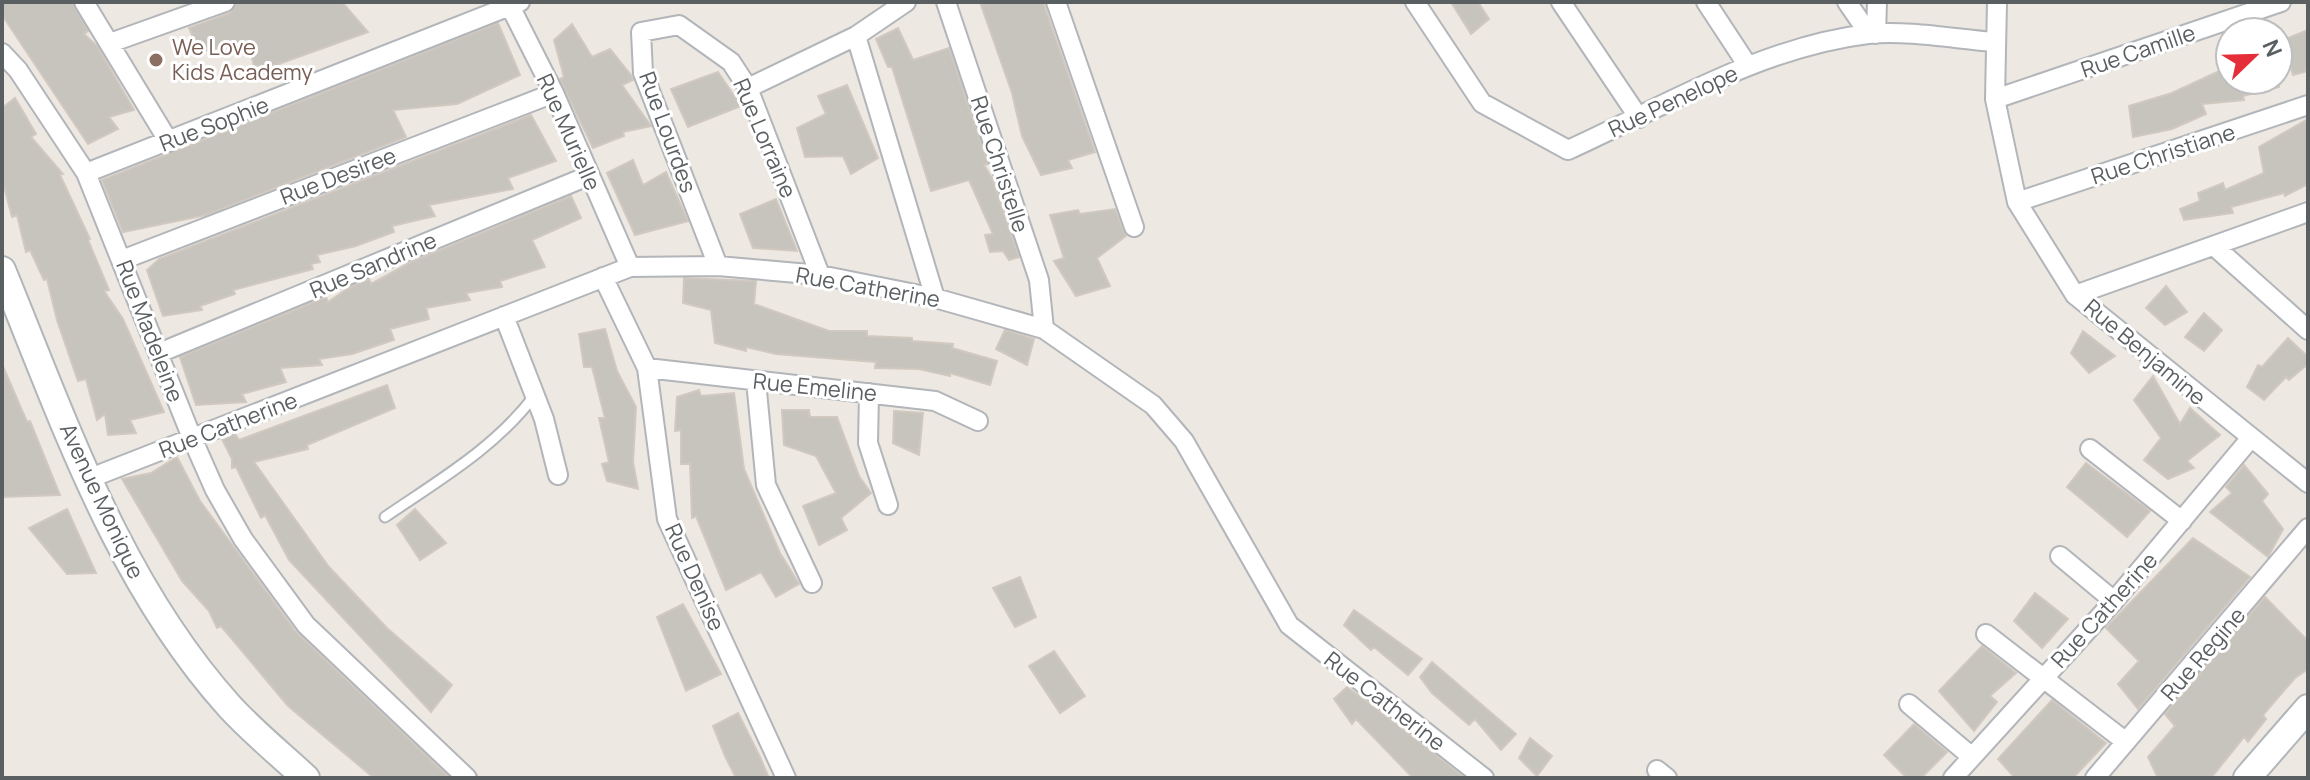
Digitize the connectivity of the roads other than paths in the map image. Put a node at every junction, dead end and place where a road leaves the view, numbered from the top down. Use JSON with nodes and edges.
{"nodes":[{"id":1,"x":84,"y":2,"type":"edge"},
{"id":2,"x":225,"y":2,"type":"edge"},
{"id":3,"x":906,"y":2,"type":"edge"},
{"id":4,"x":946,"y":2,"type":"edge"},
{"id":5,"x":1056,"y":2,"type":"edge"},
{"id":6,"x":1415,"y":2,"type":"edge"},
{"id":7,"x":1561,"y":2,"type":"edge"},
{"id":8,"x":1706,"y":2,"type":"edge"},
{"id":9,"x":1847,"y":2,"type":"edge"},
{"id":10,"x":1877,"y":2,"type":"edge"},
{"id":11,"x":1997,"y":2,"type":"edge"},
{"id":12,"x":2281,"y":2,"type":"edge"},
{"id":13,"x":511,"y":4,"type":"edge"},
{"id":14,"x":679,"y":25,"type":"joint"},
{"id":15,"x":1872,"y":34,"type":"junction"},
{"id":16,"x":856,"y":36,"type":"junction"},
{"id":17,"x":1995,"y":42,"type":"junction"},
{"id":18,"x":110,"y":43,"type":"junction"},
{"id":19,"x":2,"y":53,"type":"edge"},
{"id":20,"x":1748,"y":66,"type":"junction"},
{"id":21,"x":748,"y":88,"type":"junction"},
{"id":22,"x":554,"y":93,"type":"junction"},
{"id":23,"x":1995,"y":99,"type":"junction"},
{"id":24,"x":2308,"y":105,"type":"edge"},
{"id":25,"x":1639,"y":118,"type":"junction"},
{"id":26,"x":169,"y":142,"type":"junction"},
{"id":27,"x":86,"y":173,"type":"junction"},
{"id":28,"x":588,"y":176,"type":"junction"},
{"id":29,"x":2017,"y":202,"type":"junction"},
{"id":30,"x":2308,"y":212,"type":"edge"},
{"id":31,"x":1134,"y":227,"type":"dead end"},
{"id":32,"x":2214,"y":246,"type":"junction"},
{"id":33,"x":122,"y":260,"type":"junction"},
{"id":34,"x":718,"y":266,"type":"junction"},
{"id":35,"x":630,"y":267,"type":"junction"},
{"id":36,"x":2,"y":270,"type":"edge"},
{"id":37,"x":820,"y":275,"type":"junction"},
{"id":38,"x":603,"y":277,"type":"junction"},
{"id":39,"x":2075,"y":295,"type":"junction"},
{"id":40,"x":935,"y":298,"type":"junction"},
{"id":41,"x":504,"y":316,"type":"junction"},
{"id":42,"x":1044,"y":329,"type":"junction"},
{"id":43,"x":2308,"y":330,"type":"edge"},
{"id":44,"x":159,"y":353,"type":"junction"},
{"id":45,"x":647,"y":368,"type":"junction"},
{"id":46,"x":756,"y":381,"type":"junction"},
{"id":47,"x":869,"y":393,"type":"junction"},
{"id":48,"x":535,"y":395,"type":"junction"},
{"id":49,"x":978,"y":421,"type":"dead end"},
{"id":50,"x":192,"y":438,"type":"junction"},
{"id":51,"x":2250,"y":439,"type":"junction"},
{"id":52,"x":2090,"y":449,"type":"dead end"},
{"id":53,"x":558,"y":475,"type":"dead end"},
{"id":54,"x":88,"y":479,"type":"junction"},
{"id":55,"x":2308,"y":483,"type":"edge"},
{"id":56,"x":888,"y":505,"type":"dead end"},
{"id":57,"x":385,"y":517,"type":"dead end"},
{"id":58,"x":2182,"y":521,"type":"junction"},
{"id":59,"x":2308,"y":528,"type":"edge"},
{"id":60,"x":2060,"y":556,"type":"dead end"},
{"id":61,"x":812,"y":583,"type":"dead end"},
{"id":62,"x":2114,"y":601,"type":"junction"},
{"id":63,"x":1986,"y":634,"type":"dead end"},
{"id":64,"x":2043,"y":678,"type":"junction"},
{"id":65,"x":1909,"y":704,"type":"dead end"},
{"id":66,"x":2308,"y":708,"type":"edge"},
{"id":67,"x":2126,"y":742,"type":"junction"},
{"id":68,"x":1972,"y":757,"type":"junction"},
{"id":69,"x":306,"y":778,"type":"edge"},
{"id":70,"x":467,"y":778,"type":"edge"},
{"id":71,"x":786,"y":778,"type":"edge"},
{"id":72,"x":1484,"y":778,"type":"edge"},
{"id":73,"x":1953,"y":778,"type":"edge"},
{"id":74,"x":2095,"y":778,"type":"edge"},
{"id":75,"x":2247,"y":778,"type":"edge"}],
"edges":[{"from":1,"to":18,"type":"street"},
{"from":2,"to":18,"type":"street"},
{"from":3,"to":16,"type":"street"},
{"from":4,"to":42,"type":"street","name":"Rue Christelle"},
{"from":5,"to":31,"type":"street"},
{"from":6,"to":25,"type":"street","name":"Rue Penelope"},
{"from":7,"to":25,"type":"street"},
{"from":8,"to":20,"type":"street"},
{"from":9,"to":15,"type":"street"},
{"from":10,"to":15,"type":"street"},
{"from":11,"to":17,"type":"street","name":"Rue Benjamine"},
{"from":12,"to":23,"type":"street","name":"Rue Camille"},
{"from":13,"to":22,"type":"street","name":"Rue Murielle"},
{"from":13,"to":26,"type":"street","name":"Rue Sophie"},
{"from":14,"to":21,"type":"street","name":"Rue Lorraine"},
{"from":14,"to":34,"type":"street","name":"Rue Lourdes"},
{"from":15,"to":17,"type":"street","name":"Rue Penelope"},
{"from":15,"to":20,"type":"street","name":"Rue Penelope"},
{"from":16,"to":21,"type":"street"},
{"from":16,"to":40,"type":"street"},
{"from":17,"to":23,"type":"street","name":"Rue Benjamine"},
{"from":18,"to":26,"type":"street"},
{"from":19,"to":27,"type":"street","name":"Rue Madeleine"},
{"from":20,"to":25,"type":"street","name":"Rue Penelope"},
{"from":21,"to":37,"type":"street","name":"Rue Lorraine"},
{"from":22,"to":28,"type":"street","name":"Rue Murielle"},
{"from":22,"to":33,"type":"street","name":"Rue Desiree"},
{"from":23,"to":29,"type":"street","name":"Rue Benjamine"},
{"from":24,"to":29,"type":"street","name":"Rue Christiane"},
{"from":26,"to":27,"type":"street","name":"Rue Sophie"},
{"from":27,"to":33,"type":"street","name":"Rue Madeleine"},
{"from":28,"to":35,"type":"street","name":"Rue Murielle"},
{"from":28,"to":44,"type":"street","name":"Rue Sandrine"},
{"from":29,"to":39,"type":"street","name":"Rue Benjamine"},
{"from":30,"to":32,"type":"street"},
{"from":32,"to":39,"type":"street"},
{"from":32,"to":43,"type":"street"},
{"from":33,"to":44,"type":"street","name":"Rue Madeleine"},
{"from":34,"to":35,"type":"street","name":"Rue Catherine"},
{"from":34,"to":37,"type":"street","name":"Rue Catherine"},
{"from":35,"to":38,"type":"street","name":"Rue Catherine"},
{"from":36,"to":54,"type":"street","name":"Avenue Monique"},
{"from":37,"to":40,"type":"street","name":"Rue Catherine"},
{"from":38,"to":41,"type":"street","name":"Rue Catherine"},
{"from":38,"to":45,"type":"street","name":"Rue Denise"},
{"from":39,"to":51,"type":"street","name":"Rue Benjamine"},
{"from":40,"to":42,"type":"street","name":"Rue Catherine"},
{"from":41,"to":48,"type":"street"},
{"from":41,"to":50,"type":"street","name":"Rue Catherine"},
{"from":42,"to":72,"type":"street","name":"Rue Catherine"},
{"from":44,"to":50,"type":"street","name":"Rue Madeleine"},
{"from":45,"to":46,"type":"street","name":"Rue Emeline"},
{"from":45,"to":71,"type":"street","name":"Rue Denise"},
{"from":46,"to":47,"type":"street","name":"Rue Emeline"},
{"from":46,"to":61,"type":"street"},
{"from":47,"to":49,"type":"street","name":"Rue Emeline"},
{"from":47,"to":56,"type":"street"},
{"from":48,"to":53,"type":"street"},
{"from":48,"to":57,"type":"lane"},
{"from":50,"to":54,"type":"street","name":"Rue Catherine"},
{"from":50,"to":70,"type":"street","name":"Rue Madeleine"},
{"from":51,"to":55,"type":"street","name":"Rue Benjamine"},
{"from":51,"to":58,"type":"street","name":"Rue Catherine"},
{"from":52,"to":58,"type":"street"},
{"from":54,"to":69,"type":"street","name":"Avenue Monique"},
{"from":58,"to":62,"type":"street","name":"Rue Catherine"},
{"from":59,"to":67,"type":"street","name":"Rue Regine"},
{"from":60,"to":62,"type":"street"},
{"from":62,"to":64,"type":"street","name":"Rue Catherine"},
{"from":63,"to":64,"type":"street"},
{"from":64,"to":67,"type":"street"},
{"from":64,"to":68,"type":"street","name":"Rue Catherine"},
{"from":65,"to":68,"type":"street"},
{"from":66,"to":75,"type":"street"},
{"from":67,"to":74,"type":"street","name":"Rue Regine"},
{"from":68,"to":73,"type":"street","name":"Rue Catherine"}]}
